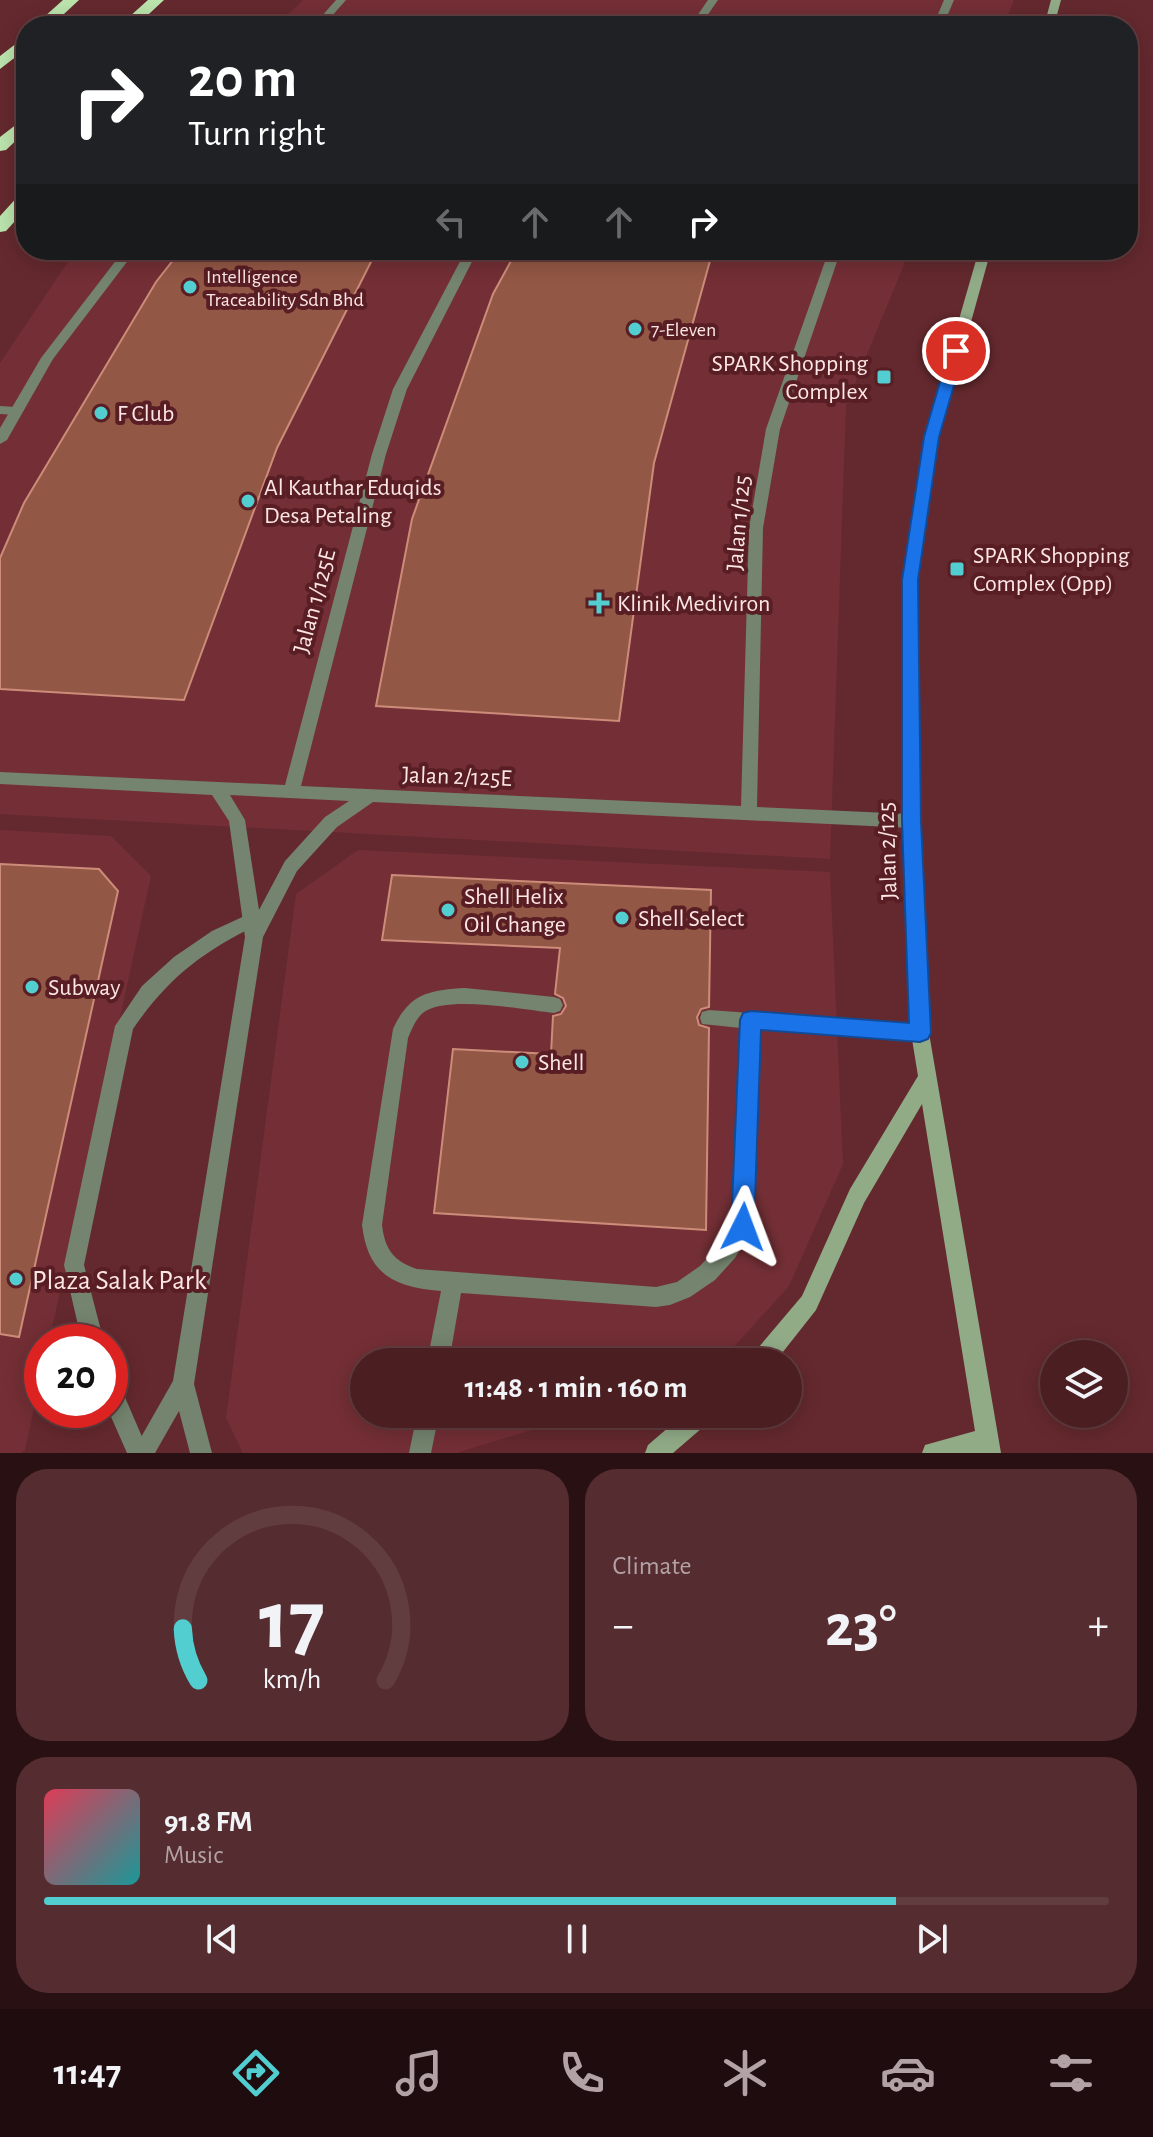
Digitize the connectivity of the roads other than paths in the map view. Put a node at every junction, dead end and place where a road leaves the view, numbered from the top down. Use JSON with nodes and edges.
{"nodes":[{"id":1,"x":72,"y":0,"type":"edge"},
{"id":2,"x":157,"y":0,"type":"edge"},
{"id":3,"x":341,"y":0,"type":"edge"},
{"id":4,"x":54,"y":16,"type":"edge"},
{"id":5,"x":139,"y":16,"type":"edge"},
{"id":6,"x":327,"y":16,"type":"edge"},
{"id":7,"x":16,"y":50,"type":"edge"},
{"id":8,"x":0,"y":64,"type":"edge"},
{"id":9,"x":16,"y":131,"type":"edge"},
{"id":10,"x":0,"y":146,"type":"edge"},
{"id":11,"x":16,"y":209,"type":"edge"},
{"id":12,"x":0,"y":227,"type":"edge"},
{"id":13,"x":122,"y":260,"type":"edge"},
{"id":14,"x":467,"y":260,"type":"edge"},
{"id":15,"x":832,"y":260,"type":"edge"},
{"id":16,"x":982,"y":260,"type":"edge"},
{"id":17,"x":0,"y":410,"type":"edge"},
{"id":18,"x":16,"y":411,"type":"junction"},
{"id":19,"x":0,"y":440,"type":"edge"},
{"id":20,"x":0,"y":778,"type":"edge"},
{"id":21,"x":217,"y":788,"type":"junction"},
{"id":22,"x":291,"y":792,"type":"junction"},
{"id":23,"x":368,"y":797,"type":"junction"},
{"id":24,"x":749,"y":812,"type":"junction"},
{"id":25,"x":911,"y":821,"type":"junction"},
{"id":26,"x":252,"y":929,"type":"junction"},
{"id":27,"x":554,"y":1005,"type":"dead end"},
{"id":28,"x":709,"y":1018,"type":"dead end"},
{"id":29,"x":751,"y":1020,"type":"junction"},
{"id":30,"x":920,"y":1033,"type":"junction"},
{"id":31,"x":927,"y":1078,"type":"junction"},
{"id":32,"x":453,"y":1281,"type":"junction"},
{"id":33,"x":89,"y":1324,"type":"edge"},
{"id":34,"x":441,"y":1348,"type":"edge"},
{"id":35,"x":772,"y":1348,"type":"edge"},
{"id":36,"x":183,"y":1384,"type":"junction"},
{"id":37,"x":128,"y":1426,"type":"edge"},
{"id":38,"x":425,"y":1428,"type":"edge"},
{"id":39,"x":685,"y":1428,"type":"edge"},
{"id":40,"x":989,"y":1446,"type":"edge"},
{"id":41,"x":141,"y":1453,"type":"edge"},
{"id":42,"x":201,"y":1453,"type":"edge"},
{"id":43,"x":420,"y":1453,"type":"edge"},
{"id":44,"x":656,"y":1453,"type":"edge"},
{"id":45,"x":933,"y":1453,"type":"edge"}],
"edges":[{"from":1,"to":4,"type":"highway"},
{"from":2,"to":5,"type":"highway"},
{"from":3,"to":6,"type":"street"},
{"from":7,"to":8,"type":"highway"},
{"from":9,"to":10,"type":"highway"},
{"from":11,"to":12,"type":"highway"},
{"from":13,"to":18,"type":"street"},
{"from":14,"to":22,"type":"street","name":"Jalan 1/125E"},
{"from":15,"to":24,"type":"street","name":"Jalan 1/125"},
{"from":16,"to":25,"type":"street","name":"Jalan 2/125"},
{"from":17,"to":18,"type":"street"},
{"from":18,"to":19,"type":"street"},
{"from":20,"to":21,"type":"street","name":"Jalan 2/125E"},
{"from":21,"to":22,"type":"street","name":"Jalan 2/125E"},
{"from":21,"to":26,"type":"street"},
{"from":22,"to":23,"type":"street","name":"Jalan 2/125E"},
{"from":23,"to":24,"type":"street","name":"Jalan 2/125E"},
{"from":23,"to":26,"type":"street"},
{"from":24,"to":25,"type":"street","name":"Jalan 2/125E"},
{"from":25,"to":30,"type":"street","name":"Jalan 2/125"},
{"from":26,"to":33,"type":"street"},
{"from":26,"to":36,"type":"street"},
{"from":27,"to":32,"type":"street"},
{"from":28,"to":29,"type":"street"},
{"from":29,"to":30,"type":"street"},
{"from":29,"to":32,"type":"street"},
{"from":30,"to":31,"type":"street","name":"Jalan 2/125"},
{"from":31,"to":35,"type":"street"},
{"from":31,"to":40,"type":"street","name":"Jalan 2/125"},
{"from":32,"to":34,"type":"street"},
{"from":36,"to":41,"type":"street"},
{"from":36,"to":42,"type":"street"},
{"from":37,"to":41,"type":"street"},
{"from":38,"to":43,"type":"street"},
{"from":39,"to":44,"type":"street"},
{"from":40,"to":45,"type":"street"}]}
